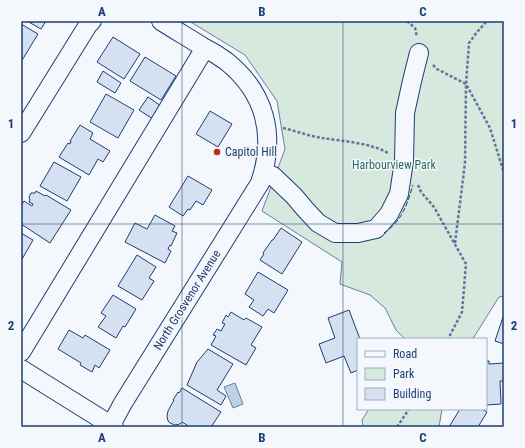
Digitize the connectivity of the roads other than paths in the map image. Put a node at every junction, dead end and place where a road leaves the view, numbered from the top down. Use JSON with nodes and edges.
{"nodes":[{"id":1,"x":92,"y":21,"type":"edge"},
{"id":2,"x":161,"y":21,"type":"edge"},
{"id":3,"x":206,"y":48,"type":"junction"},
{"id":4,"x":419,"y":53,"type":"road end"},
{"id":5,"x":21,"y":133,"type":"edge"},
{"id":6,"x":264,"y":172,"type":"junction"},
{"id":7,"x":21,"y":352,"type":"edge"},
{"id":8,"x":21,"y":369,"type":"edge"},
{"id":9,"x":111,"y":426,"type":"edge"}],
"edges":[{"from":1,"to":5,"type":"street"},
{"from":2,"to":3,"type":"street","name":"North Grosvenor Avenue"},
{"from":3,"to":6,"type":"street","name":"North Grosvenor Avenue"},
{"from":3,"to":7,"type":"street"},
{"from":4,"to":6,"type":"street"},
{"from":6,"to":9,"type":"street","name":"North Grosvenor Avenue"},
{"from":8,"to":9,"type":"street"}]}
